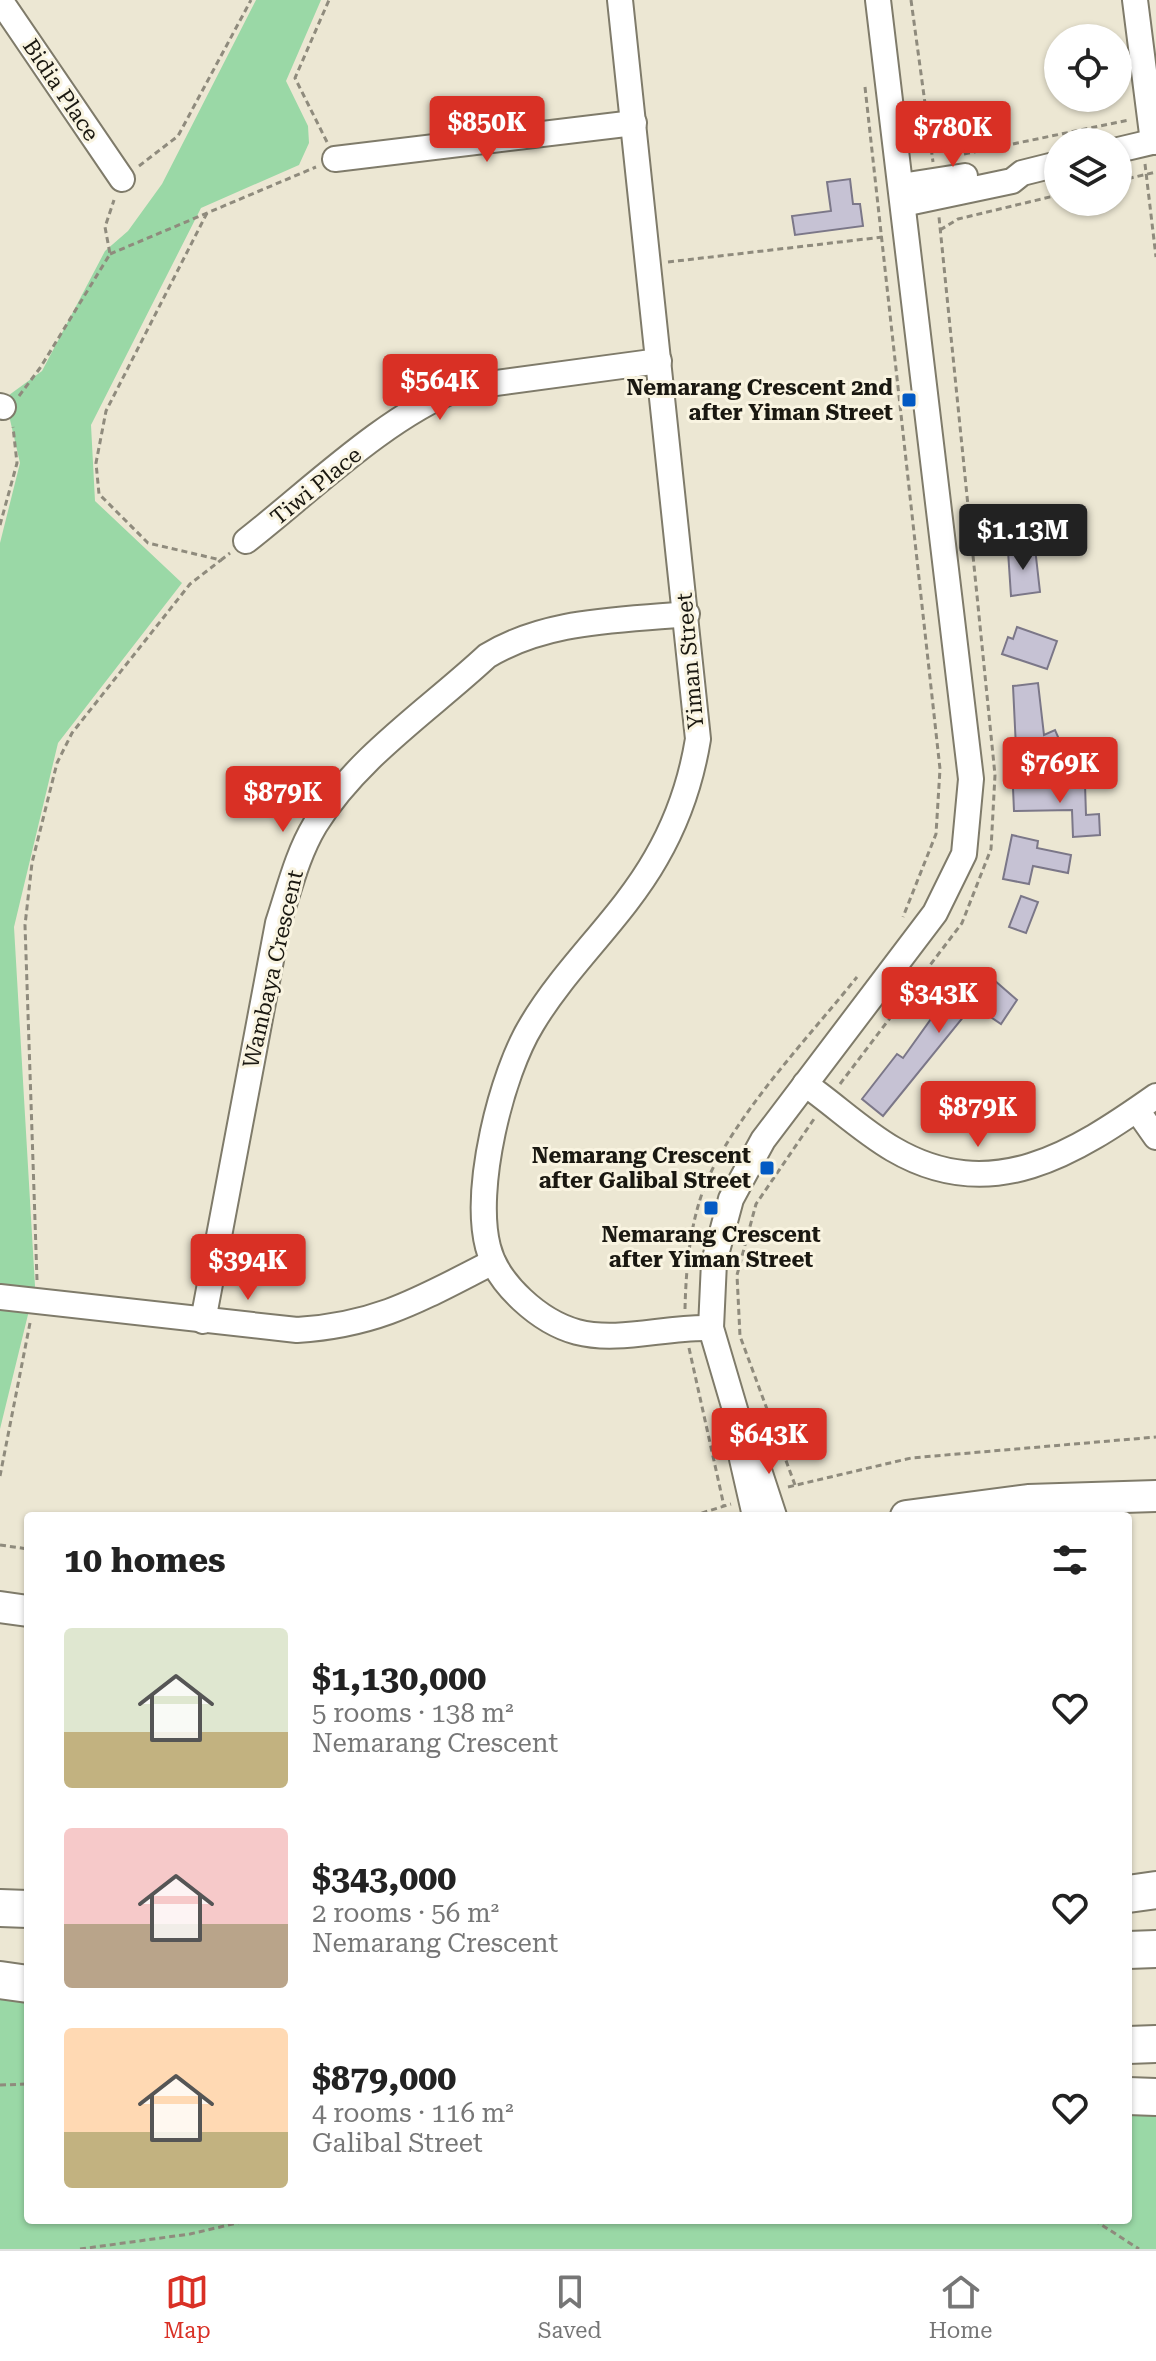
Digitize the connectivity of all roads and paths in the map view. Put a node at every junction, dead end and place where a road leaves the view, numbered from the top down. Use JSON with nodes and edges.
{"nodes":[{"id":1,"x":0,"y":0,"type":"edge"},
{"id":2,"x":251,"y":0,"type":"edge"},
{"id":3,"x":329,"y":0,"type":"edge"},
{"id":4,"x":620,"y":0,"type":"edge"},
{"id":5,"x":878,"y":0,"type":"edge"},
{"id":6,"x":911,"y":0,"type":"edge"},
{"id":7,"x":1135,"y":0,"type":"edge"},
{"id":8,"x":864,"y":79,"type":"dead end"},
{"id":9,"x":1149,"y":116,"type":"junction"},
{"id":10,"x":634,"y":123,"type":"junction"},
{"id":11,"x":1150,"y":143,"type":"edge"},
{"id":12,"x":963,"y":154,"type":"dead end"},
{"id":13,"x":335,"y":159,"type":"junction"},
{"id":14,"x":1044,"y":168,"type":"edge"},
{"id":15,"x":1156,"y":172,"type":"edge"},
{"id":16,"x":1146,"y":174,"type":"junction"},
{"id":17,"x":1132,"y":178,"type":"edge"},
{"id":18,"x":122,"y":179,"type":"junction"},
{"id":19,"x":936,"y":189,"type":"junction"},
{"id":20,"x":902,"y":195,"type":"junction"},
{"id":21,"x":1044,"y":198,"type":"edge"},
{"id":22,"x":207,"y":213,"type":"junction"},
{"id":23,"x":940,"y":230,"type":"junction"},
{"id":24,"x":906,"y":235,"type":"junction"},
{"id":25,"x":882,"y":238,"type":"junction"},
{"id":26,"x":110,"y":254,"type":"junction"},
{"id":27,"x":1156,"y":257,"type":"edge"},
{"id":28,"x":649,"y":264,"type":"junction"},
{"id":29,"x":659,"y":361,"type":"junction"},
{"id":30,"x":1,"y":406,"type":"edge"},
{"id":31,"x":0,"y":525,"type":"edge"},
{"id":32,"x":246,"y":541,"type":"joint"},
{"id":33,"x":221,"y":560,"type":"junction"},
{"id":34,"x":687,"y":614,"type":"junction"},
{"id":35,"x":940,"y":769,"type":"dead end"},
{"id":36,"x":805,"y":1084,"type":"junction"},
{"id":37,"x":828,"y":1100,"type":"junction"},
{"id":38,"x":1146,"y":1103,"type":"edge"},
{"id":39,"x":1156,"y":1137,"type":"edge"},
{"id":40,"x":493,"y":1262,"type":"junction"},
{"id":41,"x":0,"y":1297,"type":"edge"},
{"id":42,"x":34,"y":1301,"type":"junction"},
{"id":43,"x":203,"y":1321,"type":"junction"},
{"id":44,"x":711,"y":1328,"type":"junction"},
{"id":45,"x":1156,"y":1437,"type":"edge"},
{"id":46,"x":744,"y":1440,"type":"junction"},
{"id":47,"x":0,"y":1476,"type":"edge"},
{"id":48,"x":1156,"y":1496,"type":"edge"},
{"id":49,"x":724,"y":1506,"type":"dead end"},
{"id":50,"x":705,"y":1512,"type":"edge"},
{"id":51,"x":754,"y":1512,"type":"edge"},
{"id":52,"x":773,"y":1512,"type":"edge"},
{"id":53,"x":936,"y":1512,"type":"edge"},
{"id":54,"x":0,"y":1545,"type":"edge"},
{"id":55,"x":24,"y":1548,"type":"edge"},
{"id":56,"x":0,"y":1607,"type":"edge"},
{"id":57,"x":24,"y":1610,"type":"edge"},
{"id":58,"x":1156,"y":1890,"type":"edge"},
{"id":59,"x":1132,"y":1893,"type":"edge"},
{"id":60,"x":0,"y":1908,"type":"edge"},
{"id":61,"x":24,"y":1909,"type":"edge"},
{"id":62,"x":1156,"y":1949,"type":"edge"},
{"id":63,"x":1132,"y":1950,"type":"edge"},
{"id":64,"x":0,"y":1980,"type":"edge"},
{"id":65,"x":24,"y":1983,"type":"edge"},
{"id":66,"x":1156,"y":2044,"type":"edge"},
{"id":67,"x":1132,"y":2045,"type":"edge"},
{"id":68,"x":24,"y":2084,"type":"edge"},
{"id":69,"x":0,"y":2085,"type":"edge"},
{"id":70,"x":1132,"y":2096,"type":"edge"},
{"id":71,"x":1156,"y":2097,"type":"edge"},
{"id":72,"x":233,"y":2224,"type":"edge"},
{"id":73,"x":1100,"y":2224,"type":"edge"},
{"id":74,"x":80,"y":2249,"type":"edge"},
{"id":75,"x":1139,"y":2249,"type":"edge"}],
"edges":[{"from":1,"to":18,"type":"street","name":"Bidia Place"},
{"from":2,"to":18,"type":"path"},
{"from":3,"to":13,"type":"path"},
{"from":4,"to":10,"type":"street","name":"Yiman Street"},
{"from":5,"to":20,"type":"street"},
{"from":6,"to":19,"type":"path"},
{"from":7,"to":9,"type":"street"},
{"from":8,"to":25,"type":"path"},
{"from":9,"to":11,"type":"street"},
{"from":9,"to":12,"type":"path"},
{"from":10,"to":13,"type":"street"},
{"from":10,"to":28,"type":"street","name":"Yiman Street"},
{"from":11,"to":16,"type":"path"},
{"from":13,"to":22,"type":"path"},
{"from":14,"to":19,"type":"street"},
{"from":15,"to":16,"type":"path"},
{"from":16,"to":17,"type":"path"},
{"from":16,"to":27,"type":"path"},
{"from":18,"to":26,"type":"path"},
{"from":19,"to":20,"type":"street"},
{"from":19,"to":23,"type":"path"},
{"from":20,"to":24,"type":"street"},
{"from":21,"to":23,"type":"path"},
{"from":22,"to":26,"type":"path"},
{"from":22,"to":33,"type":"path"},
{"from":23,"to":37,"type":"path"},
{"from":24,"to":25,"type":"path"},
{"from":24,"to":36,"type":"street"},
{"from":25,"to":28,"type":"path"},
{"from":25,"to":35,"type":"path"},
{"from":26,"to":30,"type":"path"},
{"from":28,"to":29,"type":"street","name":"Yiman Street"},
{"from":29,"to":32,"type":"street","name":"Tiwi Place"},
{"from":29,"to":34,"type":"street","name":"Yiman Street"},
{"from":30,"to":31,"type":"path"},
{"from":32,"to":33,"type":"path"},
{"from":33,"to":42,"type":"path"},
{"from":34,"to":40,"type":"street","name":"Yiman Street"},
{"from":34,"to":43,"type":"street","name":"Wambaya Crescent"},
{"from":36,"to":37,"type":"street"},
{"from":36,"to":44,"type":"street"},
{"from":37,"to":38,"type":"street"},
{"from":37,"to":45,"type":"path"},
{"from":38,"to":39,"type":"street"},
{"from":40,"to":43,"type":"street"},
{"from":40,"to":44,"type":"street","name":"Yiman Street"},
{"from":41,"to":42,"type":"street"},
{"from":42,"to":43,"type":"street"},
{"from":42,"to":47,"type":"path"},
{"from":44,"to":46,"type":"street"},
{"from":46,"to":51,"type":"street"},
{"from":46,"to":52,"type":"street"},
{"from":48,"to":53,"type":"main road"},
{"from":49,"to":50,"type":"path"},
{"from":54,"to":55,"type":"path"},
{"from":56,"to":57,"type":"main road"},
{"from":58,"to":59,"type":"highway"},
{"from":60,"to":61,"type":"highway"},
{"from":62,"to":63,"type":"highway"},
{"from":64,"to":65,"type":"highway"},
{"from":66,"to":67,"type":"highway"},
{"from":68,"to":69,"type":"path"},
{"from":70,"to":71,"type":"highway"},
{"from":72,"to":74,"type":"path"},
{"from":73,"to":75,"type":"path"}]}
